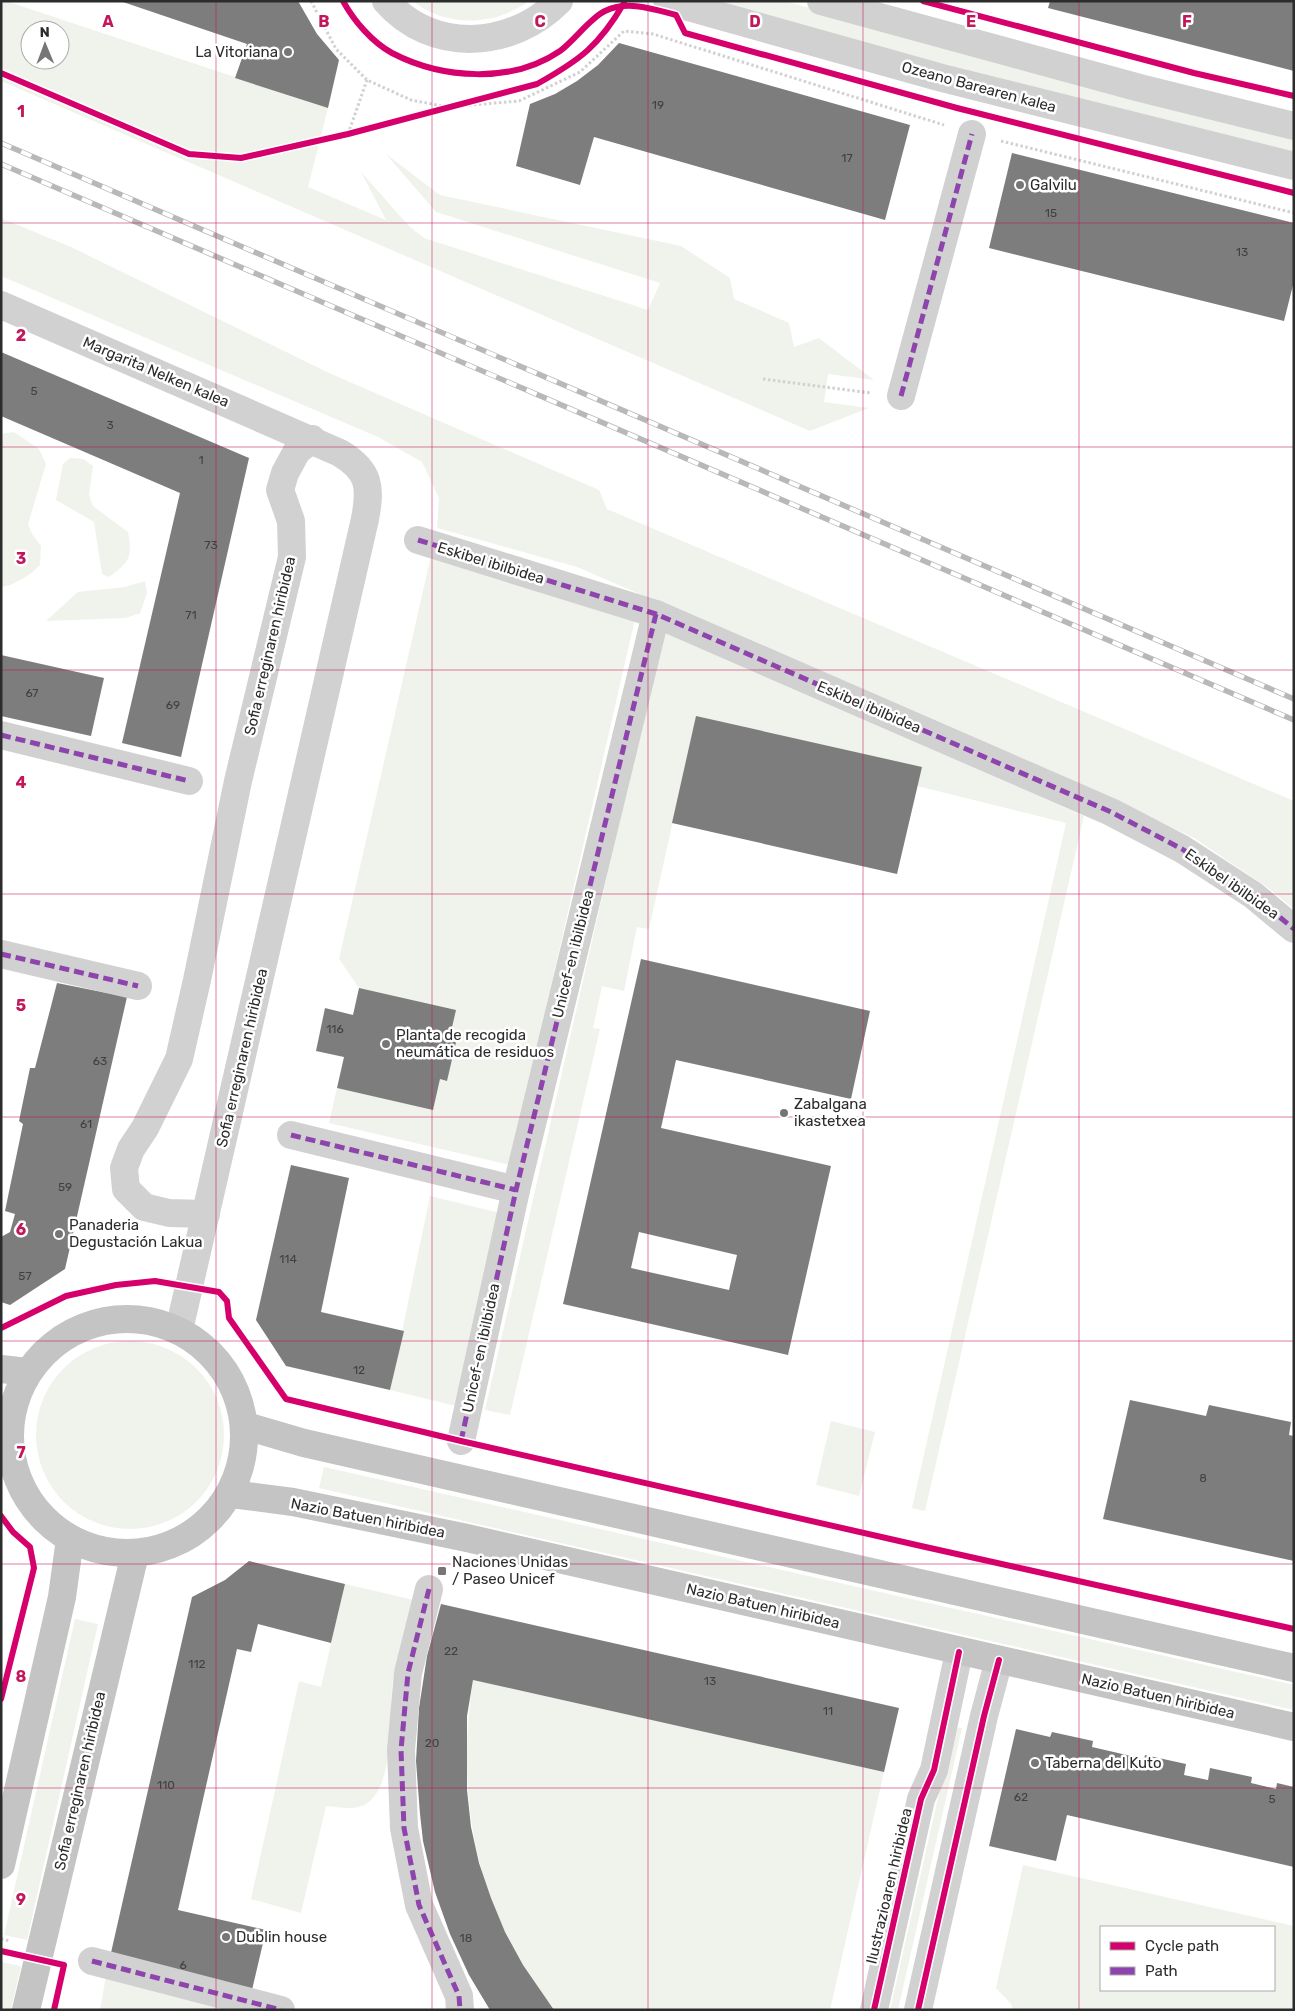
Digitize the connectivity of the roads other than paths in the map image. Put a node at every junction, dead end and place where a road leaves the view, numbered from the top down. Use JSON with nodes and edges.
{"nodes":[{"id":1,"x":386,"y":1,"type":"edge"},
{"id":2,"x":559,"y":1,"type":"edge"},
{"id":3,"x":667,"y":1,"type":"edge"},
{"id":4,"x":820,"y":1,"type":"edge"},
{"id":5,"x":1294,"y":126,"type":"edge"},
{"id":6,"x":972,"y":134,"type":"road end"},
{"id":7,"x":1294,"y":166,"type":"edge"},
{"id":8,"x":1,"y":305,"type":"edge"},
{"id":9,"x":900,"y":396,"type":"road end"},
{"id":10,"x":312,"y":439,"type":"junction"},
{"id":11,"x":418,"y":540,"type":"dead end"},
{"id":12,"x":656,"y":614,"type":"junction"},
{"id":13,"x":1,"y":735,"type":"edge"},
{"id":14,"x":189,"y":781,"type":"dead end"},
{"id":15,"x":1294,"y":928,"type":"edge"},
{"id":16,"x":1,"y":954,"type":"edge"},
{"id":17,"x":138,"y":986,"type":"dead end"},
{"id":18,"x":290,"y":1136,"type":"dead end"},
{"id":19,"x":516,"y":1190,"type":"junction"},
{"id":20,"x":206,"y":1214,"type":"junction"},
{"id":21,"x":179,"y":1330,"type":"junction"},
{"id":22,"x":1,"y":1369,"type":"edge"},
{"id":23,"x":28,"y":1372,"type":"junction"},
{"id":24,"x":246,"y":1426,"type":"junction"},
{"id":25,"x":5,"y":1438,"type":"edge"},
{"id":26,"x":461,"y":1441,"type":"dead end"},
{"id":27,"x":231,"y":1494,"type":"junction"},
{"id":28,"x":70,"y":1539,"type":"junction"},
{"id":29,"x":135,"y":1554,"type":"junction"},
{"id":30,"x":429,"y":1589,"type":"dead end"},
{"id":31,"x":959,"y":1652,"type":"junction"},
{"id":32,"x":1000,"y":1660,"type":"junction"},
{"id":33,"x":1294,"y":1668,"type":"edge"},
{"id":34,"x":1294,"y":1727,"type":"edge"},
{"id":35,"x":1,"y":1865,"type":"edge"},
{"id":36,"x":92,"y":1961,"type":"dead end"},
{"id":37,"x":26,"y":2010,"type":"edge"},
{"id":38,"x":281,"y":2010,"type":"edge"},
{"id":39,"x":460,"y":2010,"type":"edge"},
{"id":40,"x":874,"y":2010,"type":"edge"},
{"id":41,"x":918,"y":2010,"type":"edge"}],
"edges":[{"from":1,"to":2,"type":"street"},
{"from":3,"to":7,"type":"street","name":"Ozeano Barearen kalea"},
{"from":4,"to":5,"type":"street"},
{"from":6,"to":9,"type":"street"},
{"from":8,"to":10,"type":"street","name":"Margarita Nelken kalea"},
{"from":10,"to":20,"type":"street","name":"Sofia erreginaren hiribidea"},
{"from":10,"to":20,"type":"street","name":"Sofia erreginaren hiribidea"},
{"from":11,"to":12,"type":"street","name":"Eskibel ibilbidea"},
{"from":12,"to":15,"type":"street","name":"Eskibel ibilbidea"},
{"from":12,"to":19,"type":"street","name":"Unicef-en ibilbidea"},
{"from":13,"to":14,"type":"street"},
{"from":16,"to":17,"type":"street"},
{"from":18,"to":19,"type":"street"},
{"from":19,"to":26,"type":"street","name":"Unicef-en ibilbidea"},
{"from":20,"to":21,"type":"street","name":"Sofia erreginaren hiribidea"},
{"from":21,"to":23,"type":"main road"},
{"from":21,"to":24,"type":"main road"},
{"from":22,"to":23,"type":"main road"},
{"from":23,"to":25,"type":"main road"},
{"from":24,"to":27,"type":"main road"},
{"from":24,"to":33,"type":"main road"},
{"from":25,"to":28,"type":"main road"},
{"from":27,"to":29,"type":"main road"},
{"from":27,"to":31,"type":"main road","name":"Nazio Batuen hiribidea"},
{"from":28,"to":29,"type":"main road"},
{"from":28,"to":35,"type":"main road"},
{"from":29,"to":37,"type":"main road","name":"Sofia erreginaren hiribidea"},
{"from":30,"to":39,"type":"street"},
{"from":31,"to":32,"type":"main road","name":"Nazio Batuen hiribidea"},
{"from":31,"to":40,"type":"street","name":"Ilustrazioaren hiribidea"},
{"from":32,"to":34,"type":"main road","name":"Nazio Batuen hiribidea"},
{"from":32,"to":41,"type":"street"},
{"from":36,"to":38,"type":"street"}]}
